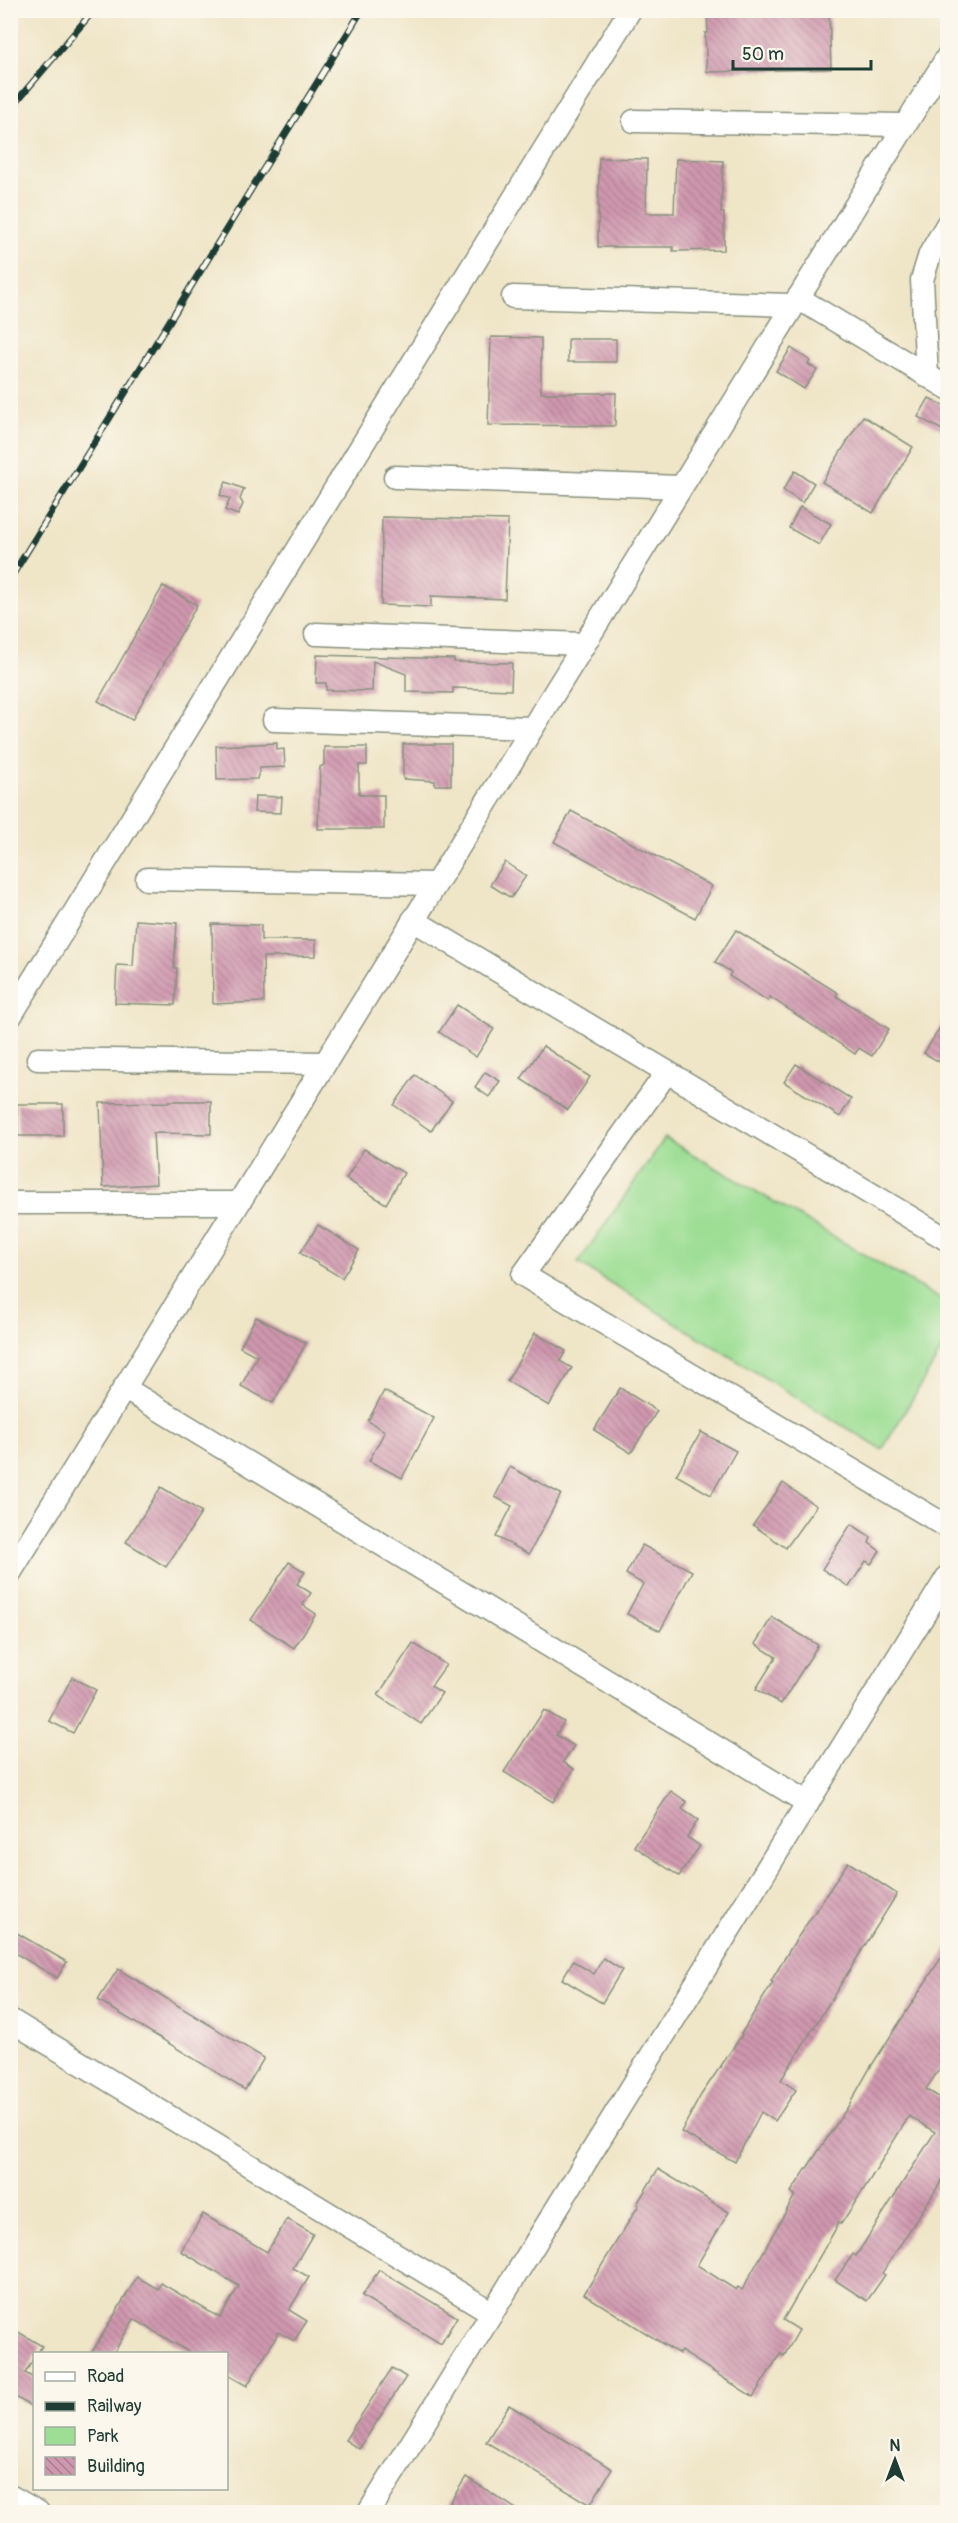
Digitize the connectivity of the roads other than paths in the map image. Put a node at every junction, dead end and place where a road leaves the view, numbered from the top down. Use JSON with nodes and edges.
{"nodes":[{"id":1,"x":630,"y":10,"type":"edge"},
{"id":2,"x":948,"y":56,"type":"edge"},
{"id":3,"x":634,"y":121,"type":"dead end"},
{"id":4,"x":905,"y":125,"type":"junction"},
{"id":5,"x":948,"y":223,"type":"edge"},
{"id":6,"x":513,"y":297,"type":"dead end"},
{"id":7,"x":796,"y":301,"type":"junction"},
{"id":8,"x":927,"y":376,"type":"junction"},
{"id":9,"x":948,"y":388,"type":"edge"},
{"id":10,"x":395,"y":477,"type":"dead end"},
{"id":11,"x":681,"y":487,"type":"junction"},
{"id":12,"x":316,"y":634,"type":"dead end"},
{"id":13,"x":584,"y":644,"type":"junction"},
{"id":14,"x":274,"y":720,"type":"dead end"},
{"id":15,"x":532,"y":728,"type":"junction"},
{"id":16,"x":147,"y":879,"type":"dead end"},
{"id":17,"x":435,"y":884,"type":"junction"},
{"id":18,"x":413,"y":920,"type":"junction"},
{"id":19,"x":10,"y":1017,"type":"edge"},
{"id":20,"x":38,"y":1059,"type":"dead end"},
{"id":21,"x":325,"y":1063,"type":"junction"},
{"id":22,"x":667,"y":1072,"type":"junction"},
{"id":23,"x":10,"y":1203,"type":"edge"},
{"id":24,"x":238,"y":1203,"type":"junction"},
{"id":25,"x":948,"y":1240,"type":"edge"},
{"id":26,"x":124,"y":1388,"type":"junction"},
{"id":27,"x":948,"y":1527,"type":"edge"},
{"id":28,"x":10,"y":1573,"type":"edge"},
{"id":29,"x":948,"y":1576,"type":"edge"},
{"id":30,"x":808,"y":1803,"type":"junction"},
{"id":31,"x":10,"y":2020,"type":"edge"},
{"id":32,"x":490,"y":2312,"type":"junction"},
{"id":33,"x":10,"y":2496,"type":"edge"},
{"id":34,"x":38,"y":2512,"type":"edge"},
{"id":35,"x":369,"y":2512,"type":"edge"}],
"edges":[{"from":1,"to":19,"type":"street"},
{"from":2,"to":4,"type":"street"},
{"from":3,"to":4,"type":"street"},
{"from":4,"to":7,"type":"street"},
{"from":5,"to":8,"type":"street"},
{"from":6,"to":7,"type":"street"},
{"from":7,"to":8,"type":"street"},
{"from":7,"to":11,"type":"street"},
{"from":8,"to":9,"type":"street"},
{"from":10,"to":11,"type":"street"},
{"from":11,"to":13,"type":"street"},
{"from":12,"to":13,"type":"street"},
{"from":13,"to":15,"type":"street"},
{"from":14,"to":15,"type":"street"},
{"from":15,"to":17,"type":"street"},
{"from":16,"to":17,"type":"street"},
{"from":17,"to":18,"type":"street"},
{"from":18,"to":21,"type":"street"},
{"from":18,"to":22,"type":"street"},
{"from":20,"to":21,"type":"street"},
{"from":21,"to":24,"type":"street"},
{"from":22,"to":25,"type":"street"},
{"from":22,"to":27,"type":"street"},
{"from":23,"to":24,"type":"street"},
{"from":24,"to":26,"type":"street"},
{"from":26,"to":28,"type":"street"},
{"from":26,"to":30,"type":"street"},
{"from":29,"to":30,"type":"street"},
{"from":30,"to":32,"type":"street"},
{"from":31,"to":32,"type":"street"},
{"from":32,"to":35,"type":"street"},
{"from":33,"to":34,"type":"street"}]}
